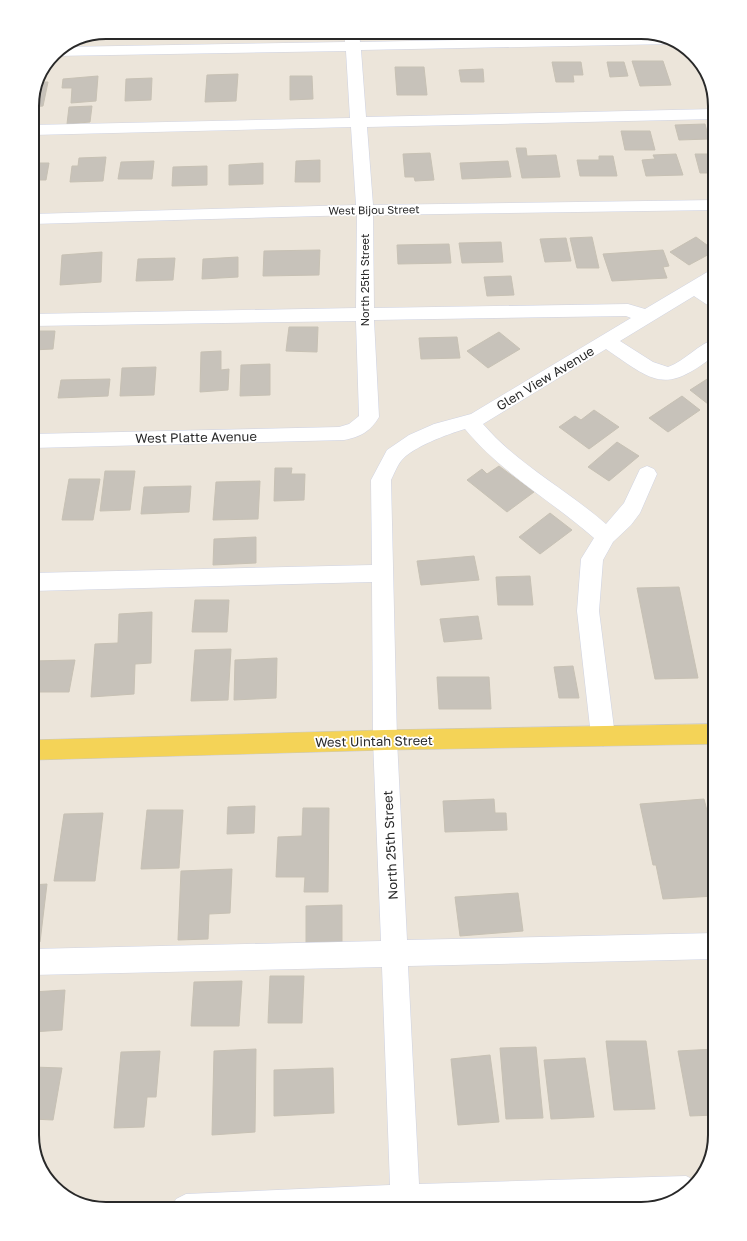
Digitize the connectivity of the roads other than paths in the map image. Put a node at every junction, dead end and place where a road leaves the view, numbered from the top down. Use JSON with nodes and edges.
{"nodes":[{"id":1,"x":352,"y":40,"type":"edge"},
{"id":2,"x":654,"y":40,"type":"edge"},
{"id":3,"x":67,"y":52,"type":"edge"},
{"id":4,"x":708,"y":114,"type":"edge"},
{"id":5,"x":358,"y":122,"type":"junction"},
{"id":6,"x":39,"y":130,"type":"edge"},
{"id":7,"x":708,"y":205,"type":"edge"},
{"id":8,"x":365,"y":210,"type":"junction"},
{"id":9,"x":39,"y":219,"type":"edge"},
{"id":10,"x":708,"y":280,"type":"edge"},
{"id":11,"x":695,"y":288,"type":"junction"},
{"id":12,"x":708,"y":297,"type":"edge"},
{"id":13,"x":365,"y":314,"type":"junction"},
{"id":14,"x":647,"y":316,"type":"junction"},
{"id":15,"x":39,"y":320,"type":"edge"},
{"id":16,"x":607,"y":341,"type":"junction"},
{"id":17,"x":708,"y":350,"type":"edge"},
{"id":18,"x":468,"y":421,"type":"junction"},
{"id":19,"x":359,"y":429,"type":"joint"},
{"id":20,"x":39,"y":441,"type":"edge"},
{"id":21,"x":647,"y":474,"type":"dead end"},
{"id":22,"x":381,"y":480,"type":"joint"},
{"id":23,"x":606,"y":536,"type":"junction"},
{"id":24,"x":382,"y":573,"type":"junction"},
{"id":25,"x":39,"y":582,"type":"edge"},
{"id":26,"x":708,"y":734,"type":"edge"},
{"id":27,"x":603,"y":736,"type":"junction"},
{"id":28,"x":385,"y":740,"type":"junction"},
{"id":29,"x":39,"y":750,"type":"edge"},
{"id":30,"x":708,"y":946,"type":"edge"},
{"id":31,"x":395,"y":953,"type":"junction"},
{"id":32,"x":39,"y":962,"type":"edge"},
{"id":33,"x":679,"y":1190,"type":"edge"},
{"id":34,"x":406,"y":1202,"type":"edge"},
{"id":35,"x":446,"y":1202,"type":"edge"}],
"edges":[{"from":1,"to":2,"type":"street"},
{"from":1,"to":3,"type":"street"},
{"from":1,"to":5,"type":"street","name":"North 25th Street"},
{"from":4,"to":5,"type":"street"},
{"from":5,"to":6,"type":"street"},
{"from":5,"to":8,"type":"street","name":"North 25th Street"},
{"from":7,"to":8,"type":"street","name":"West Bijou Street"},
{"from":8,"to":9,"type":"street","name":"West Bijou Street"},
{"from":8,"to":13,"type":"street","name":"North 25th Street"},
{"from":10,"to":11,"type":"street","name":"Glen View Avenue"},
{"from":11,"to":12,"type":"street"},
{"from":11,"to":14,"type":"street","name":"Glen View Avenue"},
{"from":13,"to":14,"type":"street"},
{"from":13,"to":15,"type":"street"},
{"from":13,"to":19,"type":"street","name":"North 25th Street"},
{"from":14,"to":16,"type":"street","name":"Glen View Avenue"},
{"from":16,"to":17,"type":"street"},
{"from":16,"to":18,"type":"street","name":"Glen View Avenue"},
{"from":18,"to":22,"type":"street","name":"Glen View Avenue"},
{"from":18,"to":23,"type":"street"},
{"from":19,"to":20,"type":"street","name":"West Platte Avenue"},
{"from":21,"to":23,"type":"street"},
{"from":22,"to":24,"type":"street","name":"North 25th Street"},
{"from":23,"to":27,"type":"street"},
{"from":24,"to":25,"type":"street"},
{"from":24,"to":28,"type":"street","name":"North 25th Street"},
{"from":26,"to":27,"type":"main road","name":"West Uintah Street"},
{"from":27,"to":28,"type":"main road","name":"West Uintah Street"},
{"from":28,"to":29,"type":"main road","name":"West Uintah Street"},
{"from":28,"to":31,"type":"street","name":"North 25th Street"},
{"from":30,"to":31,"type":"street"},
{"from":31,"to":32,"type":"street"},
{"from":31,"to":34,"type":"street","name":"North 25th Street"},
{"from":33,"to":35,"type":"street"}]}
